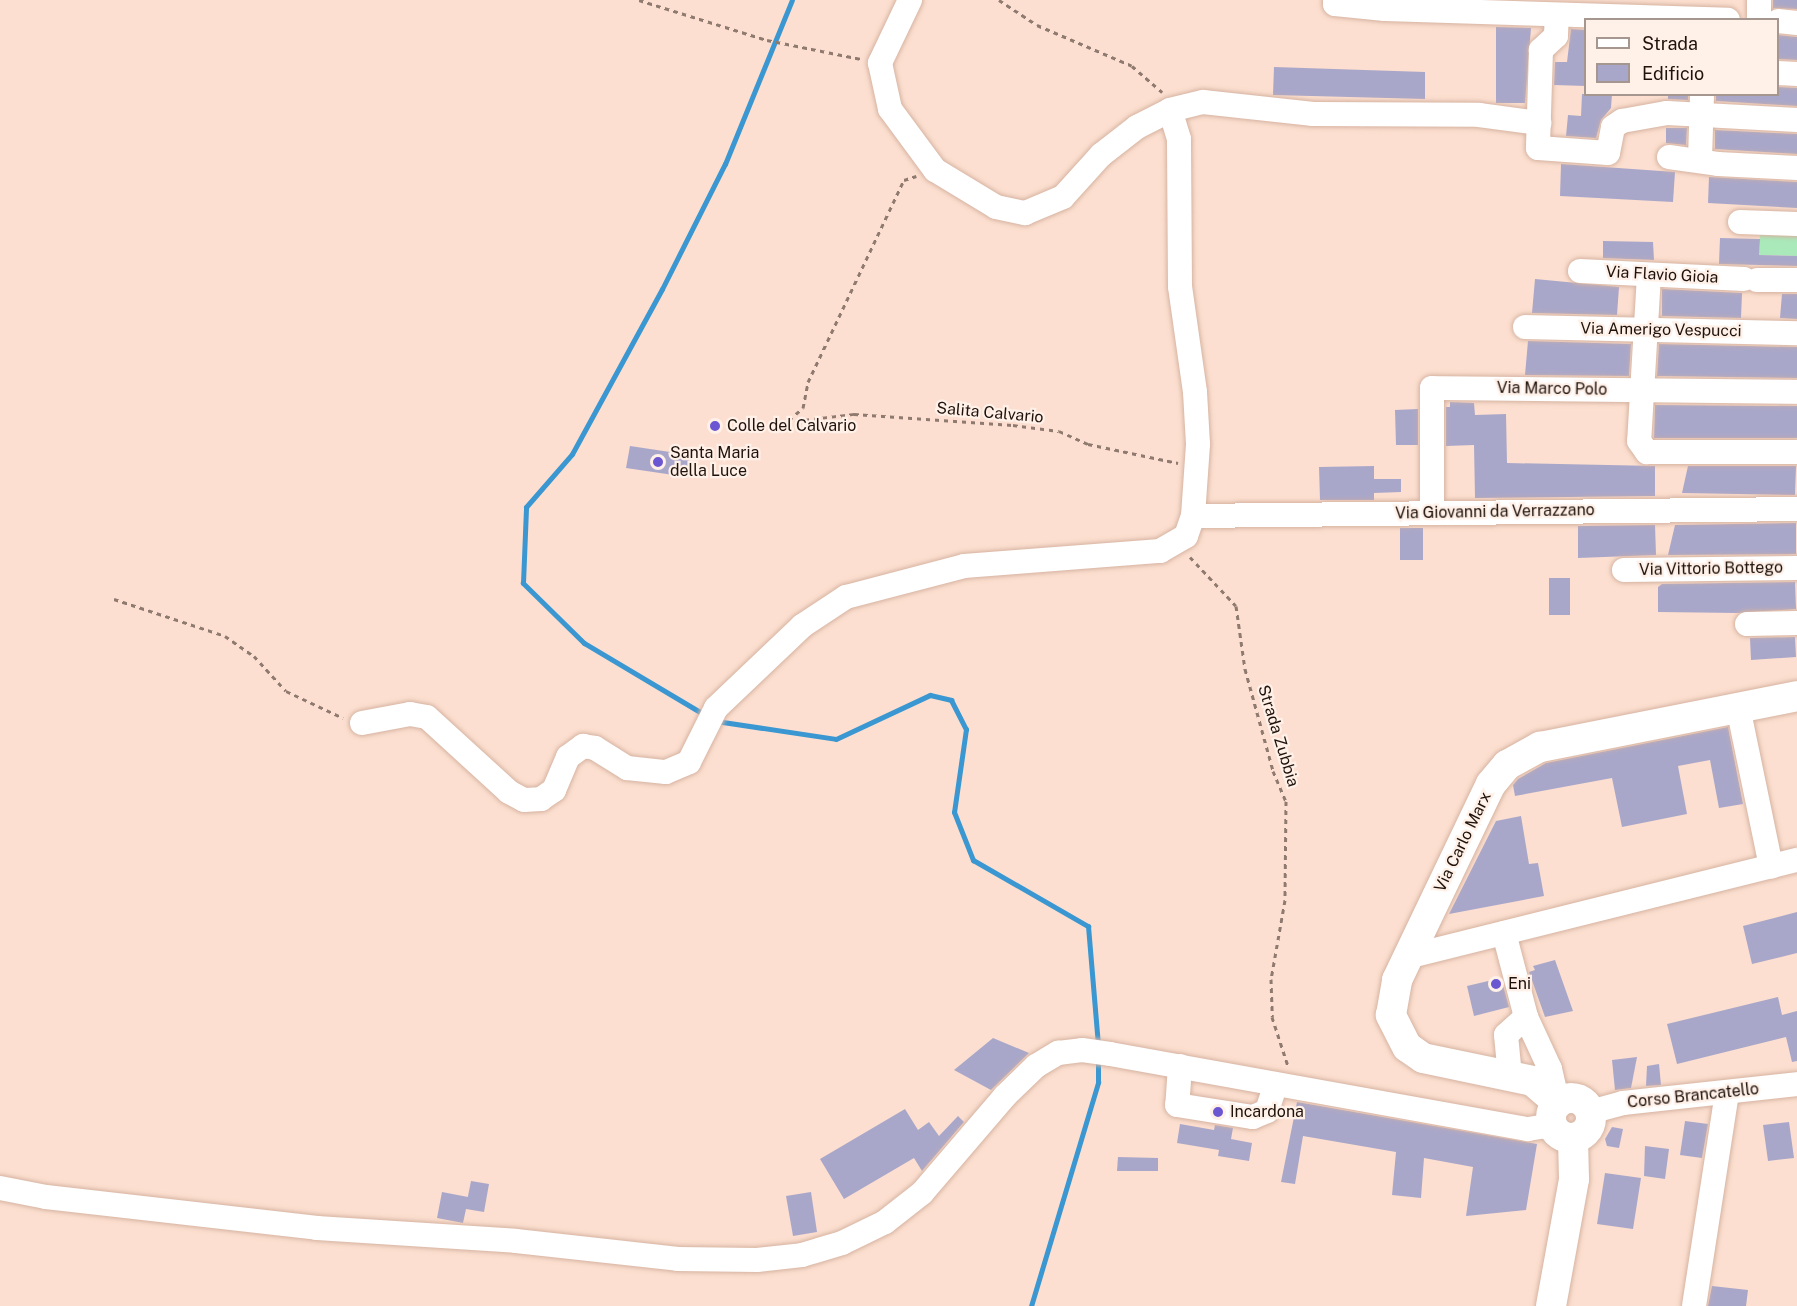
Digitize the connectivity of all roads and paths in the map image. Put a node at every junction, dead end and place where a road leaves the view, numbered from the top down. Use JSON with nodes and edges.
{"nodes":[{"id":1,"x":639,"y":0,"type":"edge"},
{"id":2,"x":910,"y":0,"type":"edge"},
{"id":3,"x":999,"y":0,"type":"edge"},
{"id":4,"x":1759,"y":0,"type":"edge"},
{"id":5,"x":1335,"y":2,"type":"edge"},
{"id":6,"x":1385,"y":4,"type":"edge"},
{"id":7,"x":1436,"y":4,"type":"edge"},
{"id":8,"x":1634,"y":9,"type":"edge"},
{"id":9,"x":1557,"y":15,"type":"junction"},
{"id":10,"x":1711,"y":18,"type":"edge"},
{"id":11,"x":1759,"y":18,"type":"edge"},
{"id":12,"x":1779,"y":21,"type":"edge"},
{"id":13,"x":1797,"y":23,"type":"edge"},
{"id":14,"x":880,"y":63,"type":"junction"},
{"id":15,"x":1779,"y":73,"type":"edge"},
{"id":16,"x":1797,"y":74,"type":"edge"},
{"id":17,"x":1702,"y":104,"type":"edge"},
{"id":18,"x":1170,"y":110,"type":"junction"},
{"id":19,"x":1797,"y":120,"type":"edge"},
{"id":20,"x":1539,"y":123,"type":"junction"},
{"id":21,"x":1669,"y":157,"type":"dead end"},
{"id":22,"x":1700,"y":159,"type":"junction"},
{"id":23,"x":1797,"y":168,"type":"edge"},
{"id":24,"x":935,"y":170,"type":"junction"},
{"id":25,"x":1740,"y":222,"type":"dead end"},
{"id":26,"x":1797,"y":224,"type":"edge"},
{"id":27,"x":1580,"y":272,"type":"dead end"},
{"id":28,"x":1649,"y":275,"type":"junction"},
{"id":29,"x":1797,"y":280,"type":"edge"},
{"id":30,"x":1525,"y":327,"type":"dead end"},
{"id":31,"x":1646,"y":330,"type":"junction"},
{"id":32,"x":1797,"y":333,"type":"edge"},
{"id":33,"x":1641,"y":390,"type":"junction"},
{"id":34,"x":1797,"y":392,"type":"edge"},
{"id":35,"x":1797,"y":452,"type":"edge"},
{"id":36,"x":1196,"y":465,"type":"junction"},
{"id":37,"x":1797,"y":509,"type":"edge"},
{"id":38,"x":1432,"y":512,"type":"junction"},
{"id":39,"x":1193,"y":516,"type":"junction"},
{"id":40,"x":1797,"y":568,"type":"edge"},
{"id":41,"x":1624,"y":570,"type":"dead end"},
{"id":42,"x":114,"y":599,"type":"dead end"},
{"id":43,"x":1797,"y":623,"type":"edge"},
{"id":44,"x":1747,"y":624,"type":"dead end"},
{"id":45,"x":1797,"y":696,"type":"edge"},
{"id":46,"x":1738,"y":707,"type":"junction"},
{"id":47,"x":362,"y":723,"type":"joint"},
{"id":48,"x":1797,"y":860,"type":"edge"},
{"id":49,"x":1771,"y":867,"type":"junction"},
{"id":50,"x":1504,"y":933,"type":"junction"},
{"id":51,"x":1407,"y":957,"type":"junction"},
{"id":52,"x":1526,"y":1017,"type":"junction"},
{"id":53,"x":1180,"y":1066,"type":"junction"},
{"id":54,"x":1510,"y":1076,"type":"junction"},
{"id":55,"x":1797,"y":1084,"type":"edge"},
{"id":56,"x":1282,"y":1085,"type":"junction"},
{"id":57,"x":1727,"y":1093,"type":"junction"},
{"id":58,"x":1590,"y":1112,"type":"joint"},
{"id":59,"x":1561,"y":1122,"type":"junction"},
{"id":60,"x":0,"y":1188,"type":"edge"},
{"id":61,"x":1551,"y":1306,"type":"edge"},
{"id":62,"x":1694,"y":1306,"type":"edge"}],
"edges":[{"from":1,"to":14,"type":"path"},
{"from":2,"to":14,"type":"street"},
{"from":3,"to":18,"type":"path"},
{"from":4,"to":11,"type":"street"},
{"from":5,"to":6,"type":"street"},
{"from":6,"to":7,"type":"street"},
{"from":7,"to":9,"type":"street"},
{"from":8,"to":9,"type":"street"},
{"from":8,"to":10,"type":"street"},
{"from":9,"to":20,"type":"street"},
{"from":12,"to":13,"type":"street"},
{"from":14,"to":24,"type":"street"},
{"from":15,"to":16,"type":"street"},
{"from":17,"to":19,"type":"street"},
{"from":17,"to":20,"type":"street"},
{"from":17,"to":22,"type":"street"},
{"from":18,"to":20,"type":"street"},
{"from":18,"to":24,"type":"street"},
{"from":18,"to":36,"type":"street"},
{"from":21,"to":22,"type":"street"},
{"from":22,"to":23,"type":"street"},
{"from":24,"to":36,"type":"path","name":"Salita Calvario"},
{"from":25,"to":26,"type":"street"},
{"from":27,"to":28,"type":"street","name":"Via Flavio Gioia"},
{"from":28,"to":29,"type":"street","name":"Via Flavio Gioia"},
{"from":28,"to":31,"type":"street"},
{"from":30,"to":31,"type":"street","name":"Via Amerigo Vespucci"},
{"from":31,"to":32,"type":"street","name":"Via Amerigo Vespucci"},
{"from":31,"to":33,"type":"street"},
{"from":33,"to":34,"type":"street","name":"Via Marco Polo"},
{"from":33,"to":35,"type":"street"},
{"from":33,"to":38,"type":"street","name":"Via Marco Polo"},
{"from":36,"to":39,"type":"street"},
{"from":37,"to":38,"type":"street","name":"Via Giovanni da Verrazzano"},
{"from":38,"to":39,"type":"street","name":"Via Giovanni da Verrazzano"},
{"from":39,"to":47,"type":"street"},
{"from":39,"to":56,"type":"path","name":"Strada Zubbia"},
{"from":40,"to":41,"type":"street","name":"Via Vittorio Bottego"},
{"from":42,"to":47,"type":"path"},
{"from":43,"to":44,"type":"street"},
{"from":45,"to":46,"type":"main road","name":"Via Carlo Marx"},
{"from":46,"to":49,"type":"street"},
{"from":46,"to":51,"type":"main road","name":"Via Carlo Marx"},
{"from":48,"to":49,"type":"street"},
{"from":49,"to":50,"type":"street"},
{"from":50,"to":51,"type":"street"},
{"from":50,"to":52,"type":"street"},
{"from":51,"to":54,"type":"main road","name":"Via Carlo Marx"},
{"from":52,"to":54,"type":"street"},
{"from":52,"to":59,"type":"street"},
{"from":53,"to":56,"type":"street"},
{"from":53,"to":56,"type":"street"},
{"from":53,"to":60,"type":"street"},
{"from":54,"to":59,"type":"main road","name":"Via Carlo Marx"},
{"from":55,"to":57,"type":"street","name":"Corso Brancatello"},
{"from":56,"to":59,"type":"street"},
{"from":57,"to":58,"type":"street","name":"Corso Brancatello"},
{"from":57,"to":62,"type":"street"},
{"from":58,"to":59,"type":"main road"},
{"from":59,"to":61,"type":"main road"}]}
